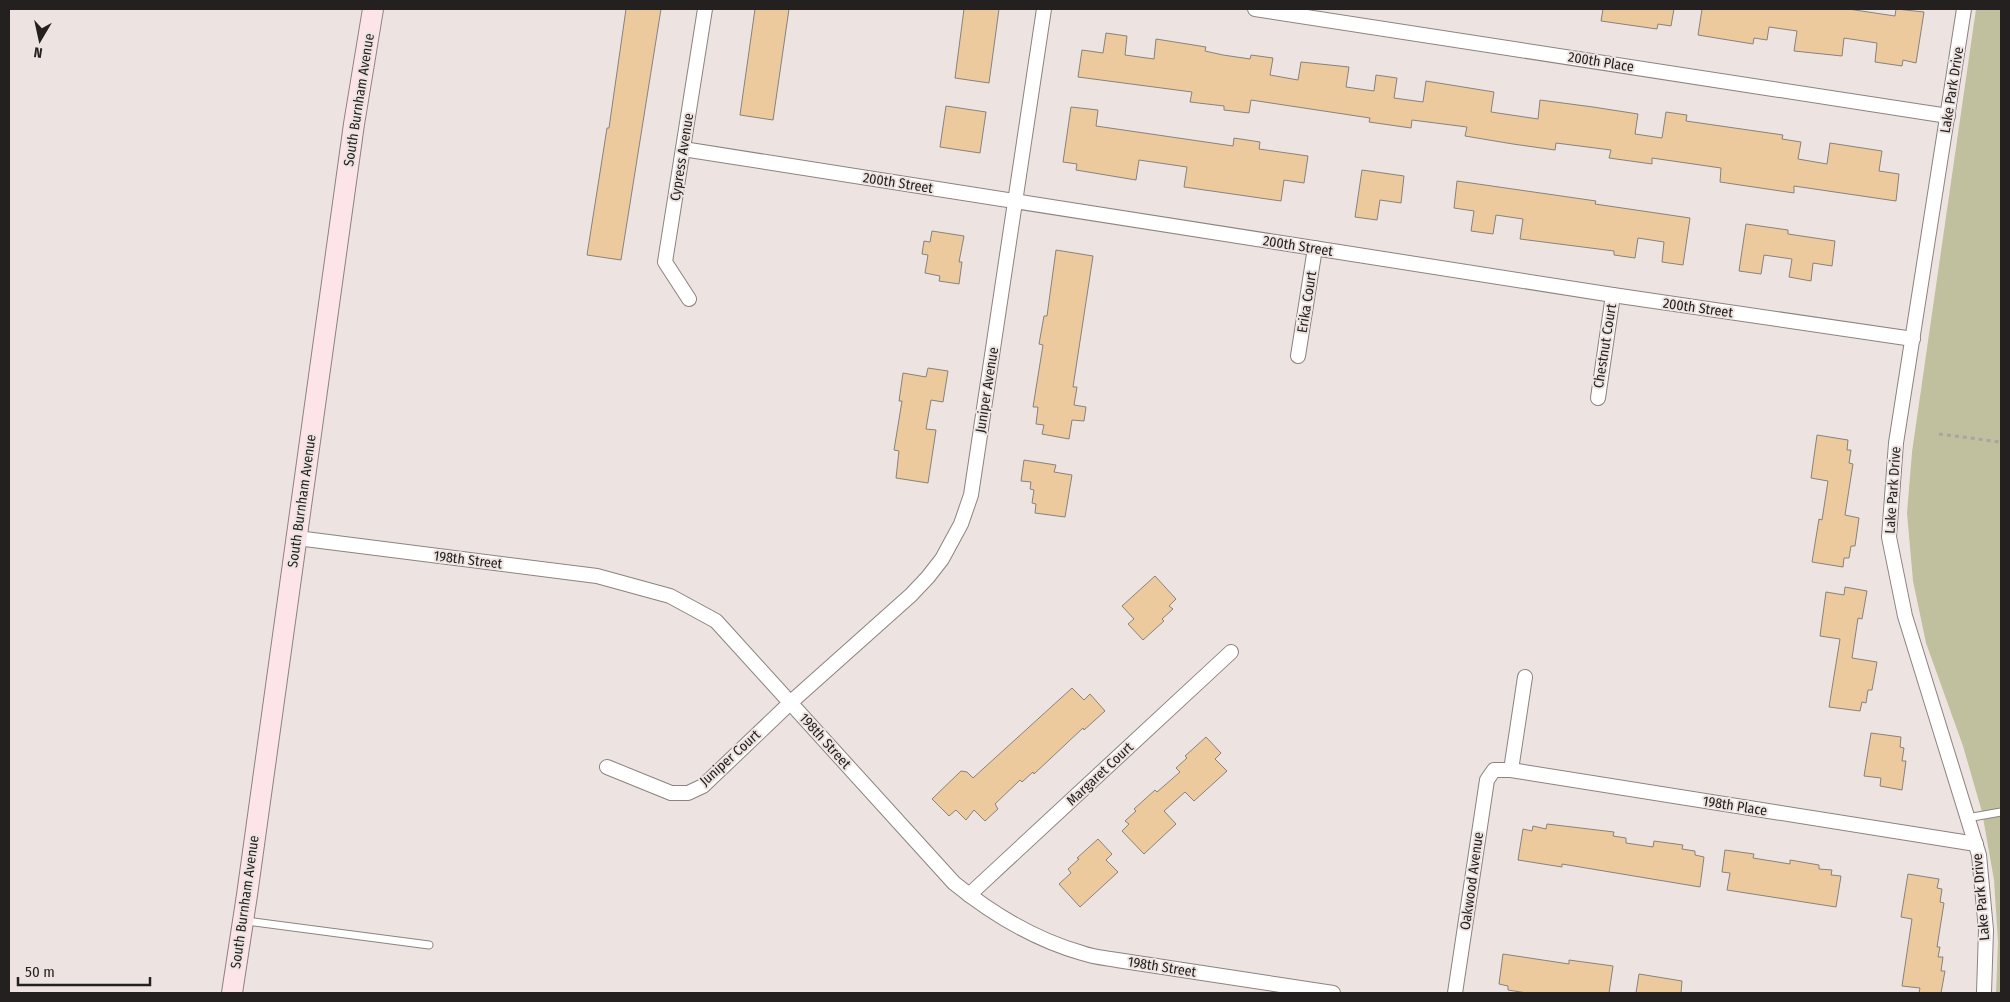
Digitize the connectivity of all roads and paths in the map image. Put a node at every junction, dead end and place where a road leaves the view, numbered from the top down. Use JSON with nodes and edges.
{"nodes":[{"id":1,"x":373,"y":9,"type":"edge"},
{"id":2,"x":705,"y":9,"type":"edge"},
{"id":3,"x":1044,"y":9,"type":"edge"},
{"id":4,"x":1255,"y":9,"type":"edge"},
{"id":5,"x":1964,"y":9,"type":"edge"},
{"id":6,"x":1948,"y":116,"type":"junction"},
{"id":7,"x":683,"y":149,"type":"junction"},
{"id":8,"x":1016,"y":202,"type":"junction"},
{"id":9,"x":1315,"y":248,"type":"junction"},
{"id":10,"x":1613,"y":295,"type":"junction"},
{"id":11,"x":689,"y":299,"type":"dead end"},
{"id":12,"x":1913,"y":339,"type":"junction"},
{"id":13,"x":1298,"y":356,"type":"dead end"},
{"id":14,"x":1598,"y":398,"type":"dead end"},
{"id":15,"x":1939,"y":434,"type":"dead end"},
{"id":16,"x":2001,"y":442,"type":"edge"},
{"id":17,"x":297,"y":538,"type":"junction"},
{"id":18,"x":1231,"y":652,"type":"dead end"},
{"id":19,"x":1525,"y":677,"type":"dead end"},
{"id":20,"x":790,"y":703,"type":"junction"},
{"id":21,"x":607,"y":767,"type":"dead end"},
{"id":22,"x":1494,"y":770,"type":"joint"},
{"id":23,"x":1511,"y":770,"type":"junction"},
{"id":24,"x":2001,"y":809,"type":"edge"},
{"id":25,"x":1967,"y":818,"type":"junction"},
{"id":26,"x":1976,"y":844,"type":"junction"},
{"id":27,"x":969,"y":895,"type":"junction"},
{"id":28,"x":243,"y":921,"type":"junction"},
{"id":29,"x":428,"y":945,"type":"dead end"},
{"id":30,"x":232,"y":993,"type":"edge"},
{"id":31,"x":1333,"y":993,"type":"edge"},
{"id":32,"x":1455,"y":993,"type":"edge"},
{"id":33,"x":1984,"y":993,"type":"edge"}],
"edges":[{"from":1,"to":17,"type":"main road","name":"South Burnham Avenue"},
{"from":2,"to":7,"type":"street","name":"Cypress Avenue"},
{"from":3,"to":8,"type":"street","name":"Juniper Avenue"},
{"from":4,"to":6,"type":"street","name":"200th Place"},
{"from":5,"to":6,"type":"street","name":"Lake Park Drive"},
{"from":6,"to":12,"type":"street","name":"Lake Park Drive"},
{"from":7,"to":8,"type":"street","name":"200th Street"},
{"from":7,"to":11,"type":"street","name":"Cypress Avenue"},
{"from":8,"to":9,"type":"street","name":"200th Street"},
{"from":8,"to":20,"type":"street","name":"Juniper Avenue"},
{"from":9,"to":10,"type":"street","name":"200th Street"},
{"from":9,"to":13,"type":"street","name":"Erika Court"},
{"from":10,"to":12,"type":"street","name":"200th Street"},
{"from":10,"to":14,"type":"street","name":"Chestnut Court"},
{"from":12,"to":25,"type":"street","name":"Lake Park Drive"},
{"from":15,"to":16,"type":"path"},
{"from":17,"to":20,"type":"street","name":"198th Street"},
{"from":17,"to":28,"type":"main road","name":"South Burnham Avenue"},
{"from":18,"to":27,"type":"street","name":"Margaret Court"},
{"from":19,"to":23,"type":"street"},
{"from":20,"to":21,"type":"street","name":"Juniper Court"},
{"from":20,"to":27,"type":"street","name":"198th Street"},
{"from":22,"to":23,"type":"street","name":"198th Place"},
{"from":22,"to":32,"type":"street","name":"Oakwood Avenue"},
{"from":23,"to":26,"type":"street","name":"198th Place"},
{"from":24,"to":25,"type":"lane"},
{"from":25,"to":26,"type":"street","name":"Lake Park Drive"},
{"from":26,"to":33,"type":"street","name":"Lake Park Drive"},
{"from":27,"to":31,"type":"street","name":"198th Street"},
{"from":28,"to":29,"type":"lane"},
{"from":28,"to":30,"type":"main road","name":"South Burnham Avenue"}]}
